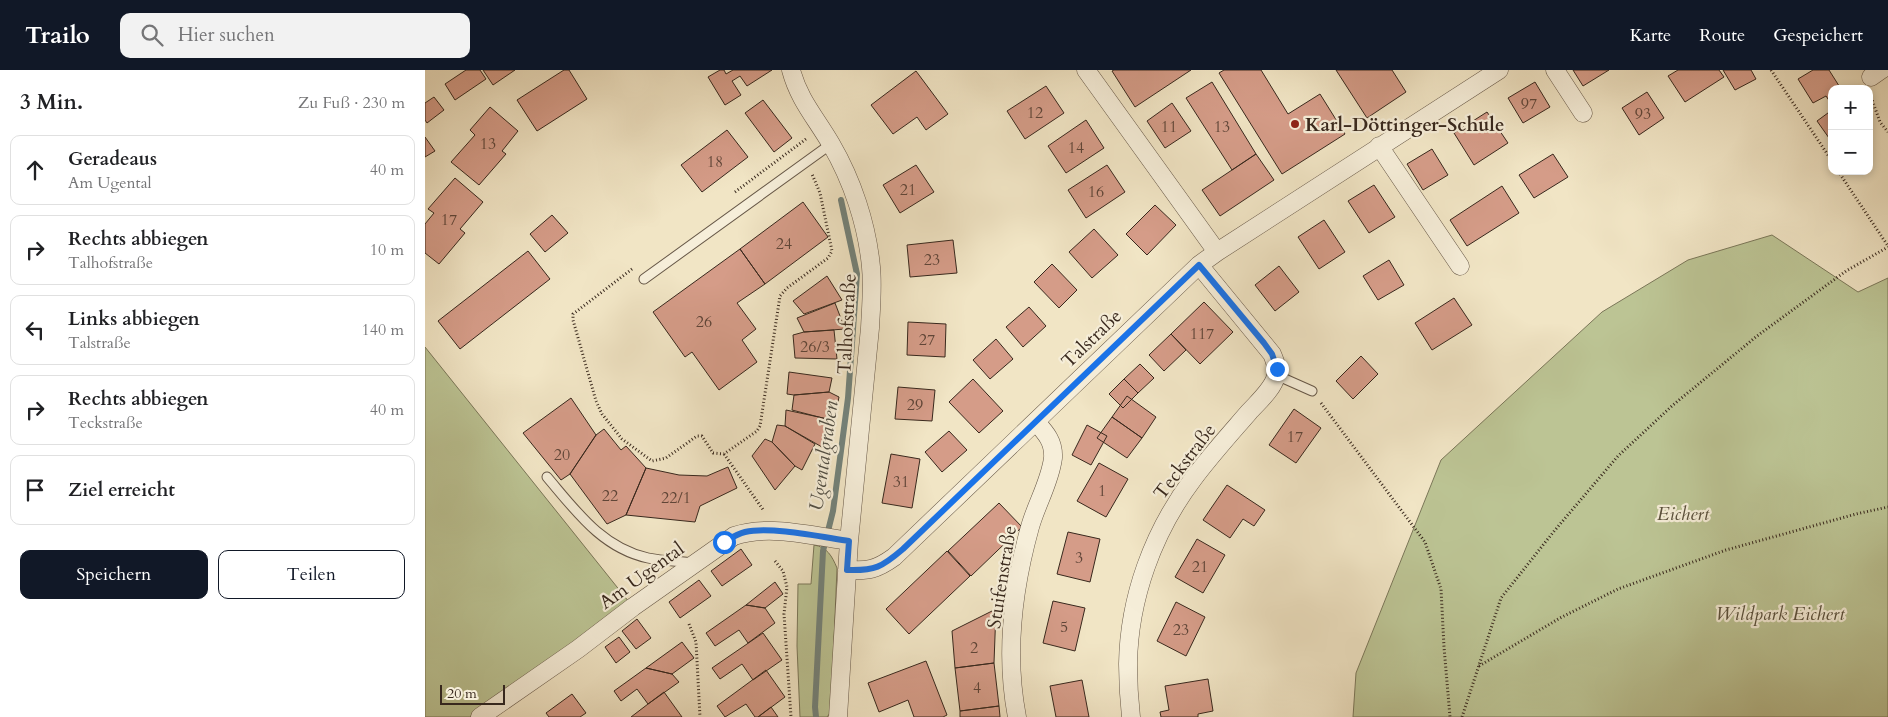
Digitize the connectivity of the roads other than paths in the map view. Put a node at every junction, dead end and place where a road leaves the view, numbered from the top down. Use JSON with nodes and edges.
{"nodes":[{"id":1,"x":791,"y":70,"type":"edge"},
{"id":2,"x":1086,"y":70,"type":"edge"},
{"id":3,"x":1499,"y":70,"type":"edge"},
{"id":4,"x":1555,"y":70,"type":"edge"},
{"id":5,"x":1583,"y":113,"type":"dead end"},
{"id":6,"x":831,"y":144,"type":"junction"},
{"id":7,"x":1379,"y":146,"type":"junction"},
{"id":8,"x":1217,"y":252,"type":"junction"},
{"id":9,"x":1199,"y":265,"type":"junction"},
{"id":10,"x":1460,"y":266,"type":"dead end"},
{"id":11,"x":644,"y":279,"type":"dead end"},
{"id":12,"x":1277,"y":375,"type":"junction"},
{"id":13,"x":1312,"y":391,"type":"dead end"},
{"id":14,"x":1036,"y":422,"type":"junction"},
{"id":15,"x":547,"y":477,"type":"dead end"},
{"id":16,"x":843,"y":540,"type":"junction"},
{"id":17,"x":694,"y":563,"type":"junction"},
{"id":18,"x":847,"y":570,"type":"junction"},
{"id":19,"x":480,"y":717,"type":"edge"},
{"id":20,"x":838,"y":717,"type":"edge"},
{"id":21,"x":1017,"y":717,"type":"edge"},
{"id":22,"x":1131,"y":717,"type":"edge"}],
"edges":[{"from":1,"to":6,"type":"street","name":"Talhofstraße"},
{"from":2,"to":8,"type":"street"},
{"from":3,"to":7,"type":"street","name":"Talstraße"},
{"from":4,"to":5,"type":"street"},
{"from":6,"to":11,"type":"lane"},
{"from":6,"to":16,"type":"street","name":"Talhofstraße"},
{"from":7,"to":8,"type":"street","name":"Talstraße"},
{"from":7,"to":10,"type":"street"},
{"from":8,"to":9,"type":"street","name":"Talstraße"},
{"from":9,"to":12,"type":"street"},
{"from":9,"to":14,"type":"street","name":"Talstraße"},
{"from":12,"to":13,"type":"lane"},
{"from":12,"to":22,"type":"street","name":"Teckstraße"},
{"from":14,"to":18,"type":"street","name":"Talstraße"},
{"from":14,"to":21,"type":"street","name":"Stuifenstraße"},
{"from":15,"to":17,"type":"lane"},
{"from":16,"to":17,"type":"street","name":"Am Ugental"},
{"from":16,"to":18,"type":"street","name":"Talhofstraße"},
{"from":17,"to":19,"type":"street","name":"Am Ugental"},
{"from":18,"to":20,"type":"street","name":"Talhofstraße"}]}
